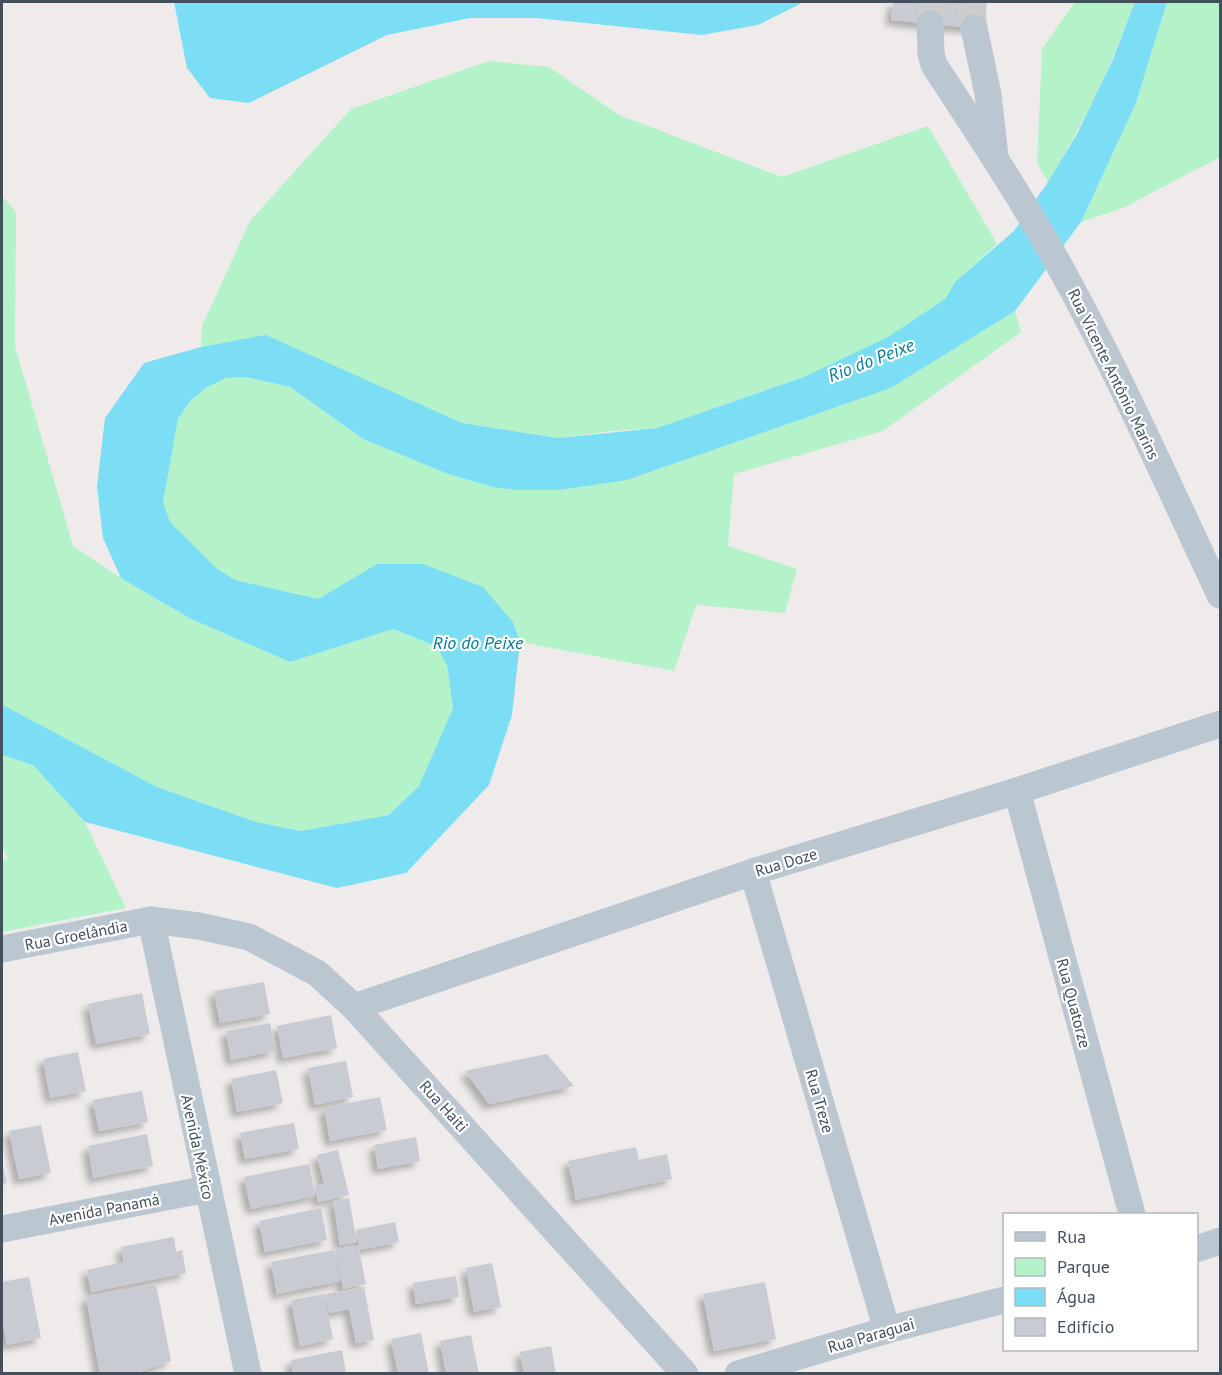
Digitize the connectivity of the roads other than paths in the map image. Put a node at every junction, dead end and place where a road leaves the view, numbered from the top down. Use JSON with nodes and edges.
{"nodes":[{"id":1,"x":930,"y":24,"type":"tunnel mouth"},
{"id":2,"x":974,"y":28,"type":"tunnel mouth"},
{"id":3,"x":1000,"y":167,"type":"junction"},
{"id":4,"x":1221,"y":595,"type":"edge"},
{"id":5,"x":1221,"y":724,"type":"edge"},
{"id":6,"x":1017,"y":791,"type":"junction"},
{"id":7,"x":753,"y":872,"type":"junction"},
{"id":8,"x":151,"y":920,"type":"junction"},
{"id":9,"x":2,"y":949,"type":"edge"},
{"id":10,"x":354,"y":1007,"type":"junction"},
{"id":11,"x":207,"y":1189,"type":"junction"},
{"id":12,"x":1131,"y":1213,"type":"edge"},
{"id":13,"x":2,"y":1229,"type":"edge"},
{"id":14,"x":1221,"y":1241,"type":"edge"},
{"id":15,"x":1198,"y":1249,"type":"edge"},
{"id":16,"x":1003,"y":1301,"type":"edge"},
{"id":17,"x":887,"y":1330,"type":"junction"},
{"id":18,"x":248,"y":1374,"type":"edge"},
{"id":19,"x":685,"y":1374,"type":"edge"},
{"id":20,"x":738,"y":1374,"type":"edge"}],
"edges":[{"from":1,"to":3,"type":"street","name":"Rua Vicente Antônio Marins"},
{"from":2,"to":3,"type":"street","name":"Rua Vicente Antônio Marins"},
{"from":3,"to":4,"type":"street","name":"Rua Vicente Antônio Marins"},
{"from":5,"to":6,"type":"street","name":"Rua Doze"},
{"from":6,"to":7,"type":"street","name":"Rua Doze"},
{"from":6,"to":12,"type":"street","name":"Rua Quatorze"},
{"from":7,"to":10,"type":"street","name":"Rua Doze"},
{"from":7,"to":17,"type":"street","name":"Rua Treze"},
{"from":8,"to":9,"type":"street","name":"Rua Groelândia"},
{"from":8,"to":10,"type":"street","name":"Rua Haiti"},
{"from":8,"to":11,"type":"street","name":"Avenida México"},
{"from":10,"to":19,"type":"street","name":"Rua Haiti"},
{"from":11,"to":13,"type":"street","name":"Avenida Panamá"},
{"from":11,"to":18,"type":"street","name":"Avenida México"},
{"from":14,"to":15,"type":"street"},
{"from":16,"to":17,"type":"street","name":"Rua Paraguai"},
{"from":17,"to":20,"type":"street","name":"Rua Paraguai"}]}
